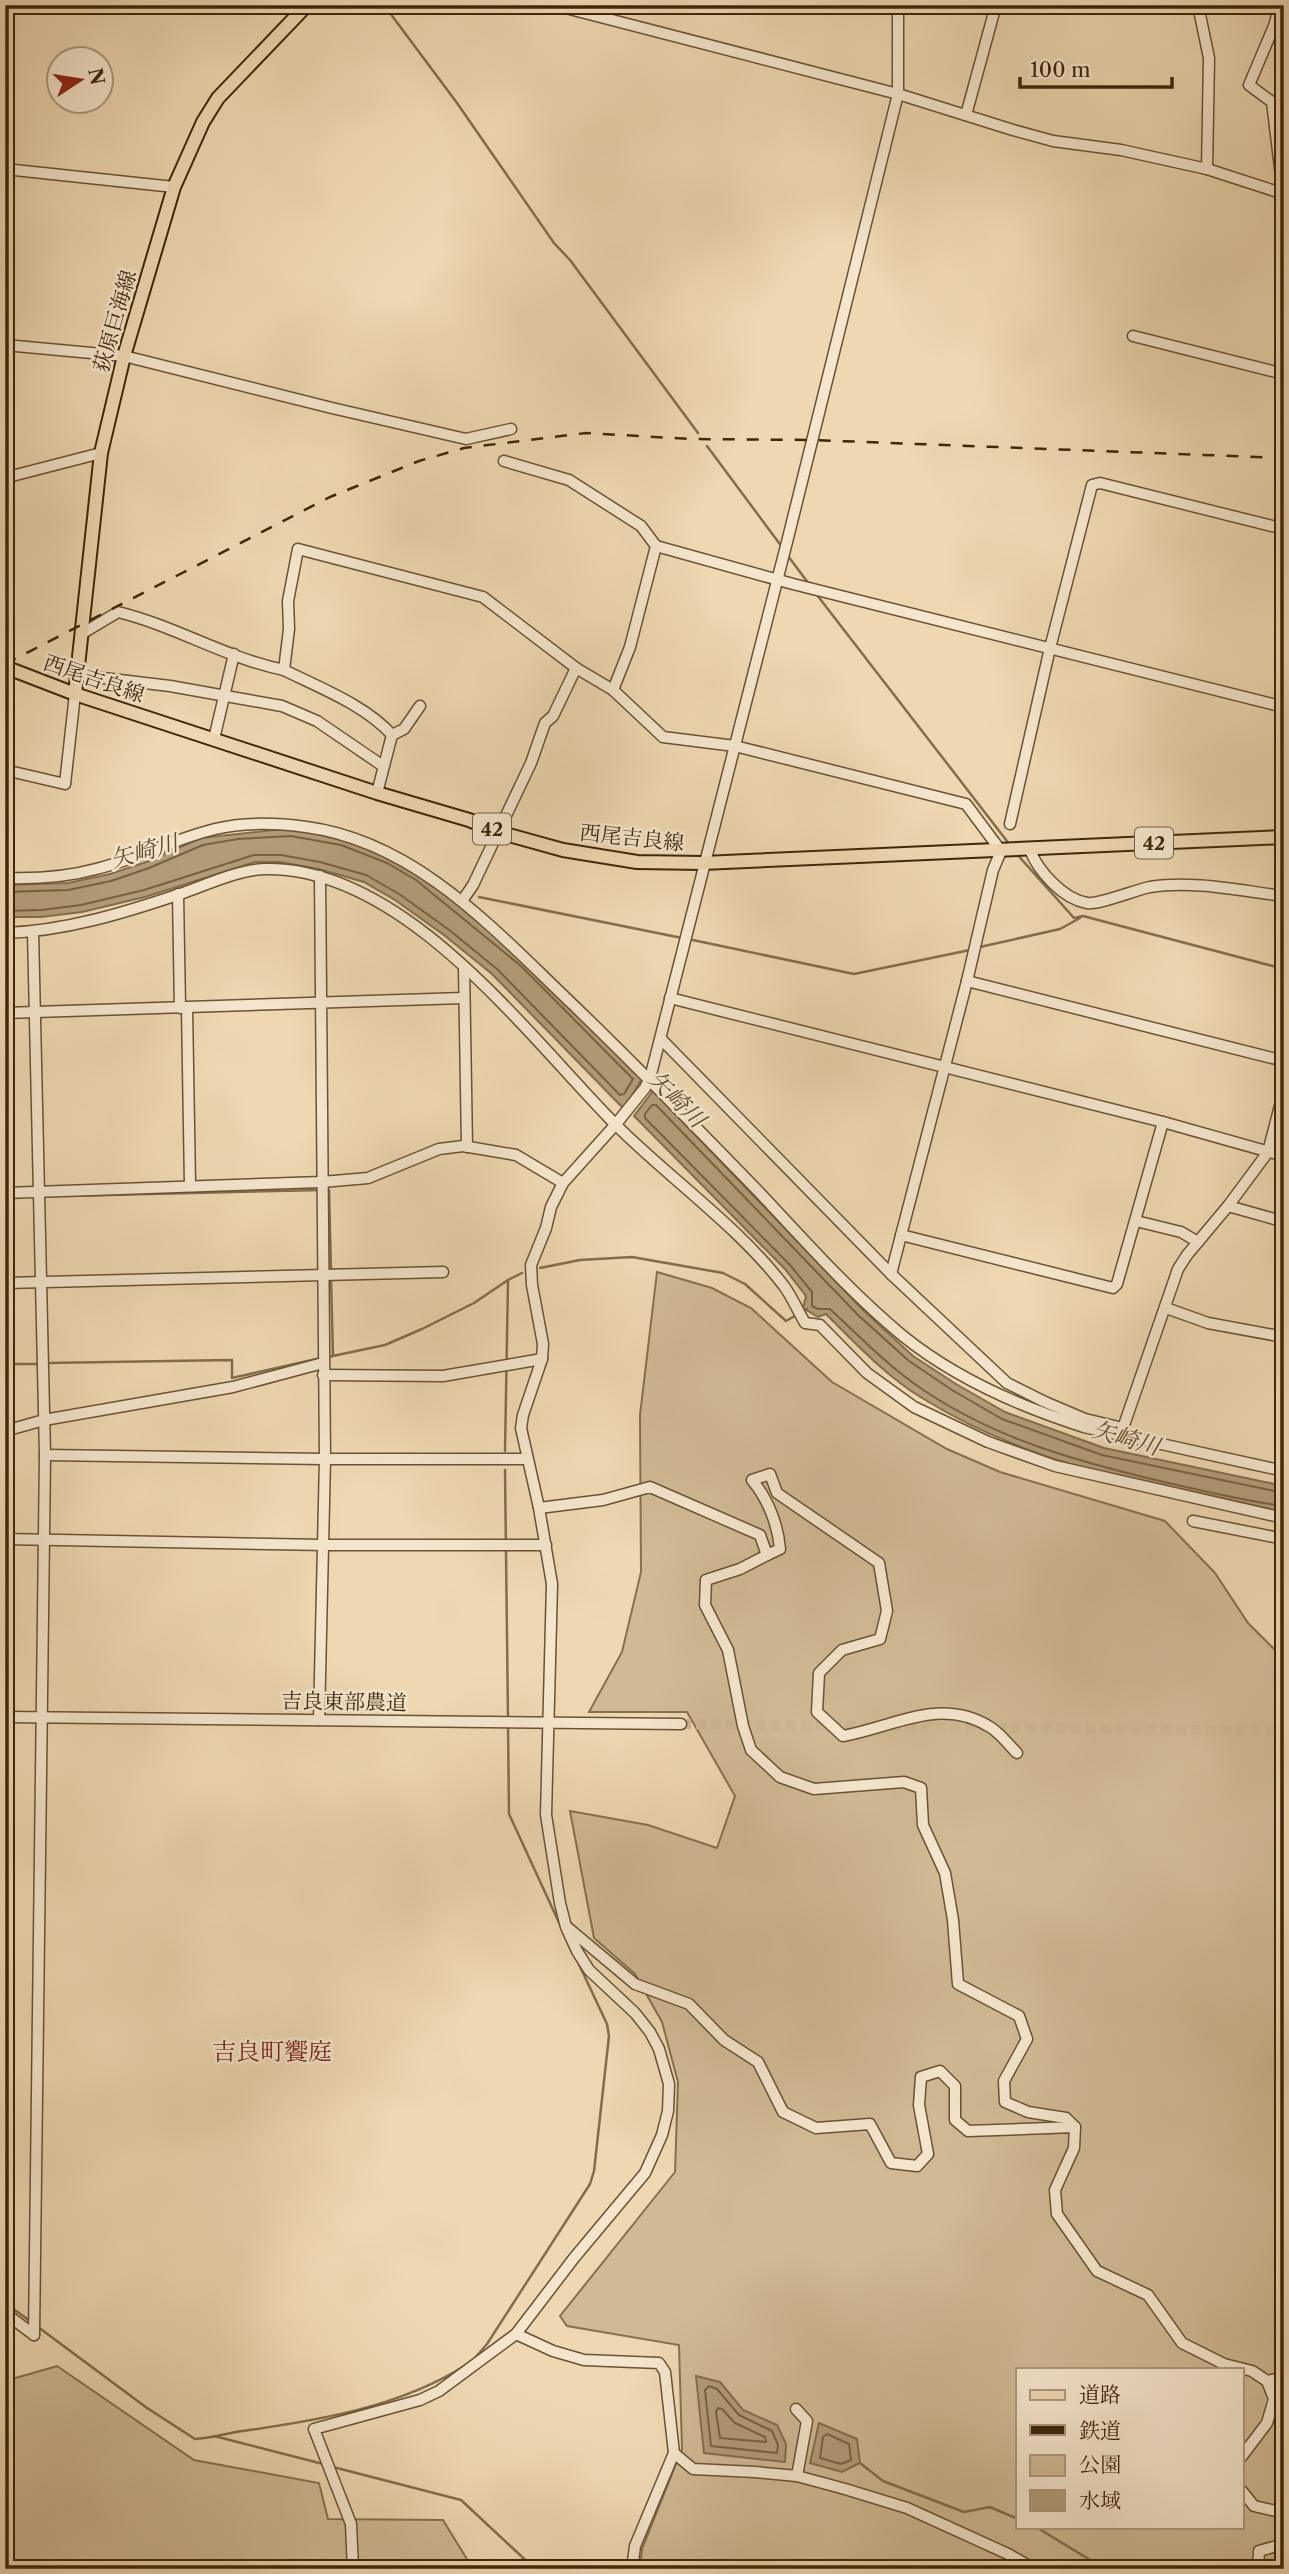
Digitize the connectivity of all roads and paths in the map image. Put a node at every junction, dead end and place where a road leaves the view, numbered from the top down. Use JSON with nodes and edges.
{"nodes":[{"id":1,"x":307,"y":5,"type":"edge"},
{"id":2,"x":554,"y":5,"type":"edge"},
{"id":3,"x":898,"y":5,"type":"edge"},
{"id":4,"x":996,"y":5,"type":"edge"},
{"id":5,"x":1198,"y":5,"type":"edge"},
{"id":6,"x":1280,"y":5,"type":"edge"},
{"id":7,"x":898,"y":94,"type":"junction"},
{"id":8,"x":966,"y":115,"type":"junction"},
{"id":9,"x":5,"y":169,"type":"edge"},
{"id":10,"x":1207,"y":169,"type":"junction"},
{"id":11,"x":174,"y":187,"type":"junction"},
{"id":12,"x":1283,"y":193,"type":"edge"},
{"id":13,"x":1133,"y":336,"type":"dead end"},
{"id":14,"x":5,"y":345,"type":"edge"},
{"id":15,"x":124,"y":356,"type":"junction"},
{"id":16,"x":1284,"y":374,"type":"edge"},
{"id":17,"x":511,"y":429,"type":"dead end"},
{"id":18,"x":101,"y":453,"type":"junction"},
{"id":19,"x":504,"y":461,"type":"dead end"},
{"id":20,"x":5,"y":481,"type":"edge"},
{"id":21,"x":1284,"y":529,"type":"edge"},
{"id":22,"x":656,"y":547,"type":"junction"},
{"id":23,"x":778,"y":573,"type":"junction"},
{"id":24,"x":83,"y":633,"type":"junction"},
{"id":25,"x":1050,"y":648,"type":"junction"},
{"id":26,"x":234,"y":654,"type":"junction"},
{"id":27,"x":6,"y":668,"type":"edge"},
{"id":28,"x":576,"y":668,"type":"junction"},
{"id":29,"x":284,"y":670,"type":"junction"},
{"id":30,"x":78,"y":675,"type":"junction"},
{"id":31,"x":613,"y":690,"type":"junction"},
{"id":32,"x":75,"y":694,"type":"junction"},
{"id":33,"x":224,"y":695,"type":"junction"},
{"id":34,"x":420,"y":706,"type":"dead end"},
{"id":35,"x":1284,"y":707,"type":"edge"},
{"id":36,"x":392,"y":735,"type":"junction"},
{"id":37,"x":214,"y":739,"type":"junction"},
{"id":38,"x":735,"y":746,"type":"junction"},
{"id":39,"x":383,"y":766,"type":"junction"},
{"id":40,"x":5,"y":770,"type":"edge"},
{"id":41,"x":377,"y":793,"type":"junction"},
{"id":42,"x":1010,"y":824,"type":"dead end"},
{"id":43,"x":498,"y":832,"type":"junction"},
{"id":44,"x":1284,"y":837,"type":"edge"},
{"id":45,"x":1027,"y":850,"type":"junction"},
{"id":46,"x":1001,"y":851,"type":"junction"},
{"id":47,"x":703,"y":863,"type":"junction"},
{"id":48,"x":320,"y":876,"type":"junction"},
{"id":49,"x":5,"y":878,"type":"edge"},
{"id":50,"x":178,"y":894,"type":"junction"},
{"id":51,"x":1284,"y":896,"type":"edge"},
{"id":52,"x":462,"y":901,"type":"junction"},
{"id":53,"x":33,"y":932,"type":"junction"},
{"id":54,"x":5,"y":933,"type":"edge"},
{"id":55,"x":464,"y":967,"type":"junction"},
{"id":56,"x":967,"y":981,"type":"junction"},
{"id":57,"x":463,"y":998,"type":"junction"},
{"id":58,"x":670,"y":998,"type":"junction"},
{"id":59,"x":323,"y":1004,"type":"junction"},
{"id":60,"x":183,"y":1008,"type":"junction"},
{"id":61,"x":36,"y":1012,"type":"junction"},
{"id":62,"x":5,"y":1013,"type":"edge"},
{"id":63,"x":661,"y":1039,"type":"junction"},
{"id":64,"x":1284,"y":1061,"type":"edge"},
{"id":65,"x":943,"y":1067,"type":"junction"},
{"id":66,"x":648,"y":1083,"type":"junction"},
{"id":67,"x":1284,"y":1090,"type":"edge"},
{"id":68,"x":1163,"y":1122,"type":"junction"},
{"id":69,"x":616,"y":1125,"type":"junction"},
{"id":70,"x":467,"y":1147,"type":"junction"},
{"id":71,"x":1268,"y":1152,"type":"junction"},
{"id":72,"x":1284,"y":1156,"type":"edge"},
{"id":73,"x":323,"y":1182,"type":"junction"},
{"id":74,"x":563,"y":1183,"type":"junction"},
{"id":75,"x":190,"y":1185,"type":"junction"},
{"id":76,"x":5,"y":1192,"type":"edge"},
{"id":77,"x":38,"y":1192,"type":"junction"},
{"id":78,"x":1228,"y":1206,"type":"junction"},
{"id":79,"x":1136,"y":1222,"type":"junction"},
{"id":80,"x":1284,"y":1225,"type":"edge"},
{"id":81,"x":901,"y":1235,"type":"junction"},
{"id":82,"x":1198,"y":1242,"type":"junction"},
{"id":83,"x":443,"y":1272,"type":"dead end"},
{"id":84,"x":325,"y":1273,"type":"junction"},
{"id":85,"x":891,"y":1274,"type":"junction"},
{"id":86,"x":39,"y":1282,"type":"junction"},
{"id":87,"x":5,"y":1283,"type":"edge"},
{"id":88,"x":1166,"y":1308,"type":"junction"},
{"id":89,"x":1284,"y":1337,"type":"edge"},
{"id":90,"x":542,"y":1359,"type":"junction"},
{"id":91,"x":324,"y":1363,"type":"junction"},
{"id":92,"x":323,"y":1375,"type":"junction"},
{"id":93,"x":44,"y":1420,"type":"junction"},
{"id":94,"x":5,"y":1431,"type":"edge"},
{"id":95,"x":1121,"y":1432,"type":"junction"},
{"id":96,"x":45,"y":1455,"type":"junction"},
{"id":97,"x":325,"y":1459,"type":"junction"},
{"id":98,"x":527,"y":1459,"type":"junction"},
{"id":99,"x":1284,"y":1471,"type":"edge"},
{"id":100,"x":539,"y":1508,"type":"junction"},
{"id":101,"x":1284,"y":1518,"type":"edge"},
{"id":102,"x":1193,"y":1521,"type":"dead end"},
{"id":103,"x":5,"y":1539,"type":"edge"},
{"id":104,"x":1284,"y":1539,"type":"edge"},
{"id":105,"x":43,"y":1540,"type":"junction"},
{"id":106,"x":324,"y":1545,"type":"junction"},
{"id":107,"x":546,"y":1545,"type":"junction"},
{"id":108,"x":767,"y":1555,"type":"junction"},
{"id":109,"x":5,"y":1717,"type":"edge"},
{"id":110,"x":40,"y":1717,"type":"junction"},
{"id":111,"x":319,"y":1720,"type":"junction"},
{"id":112,"x":547,"y":1724,"type":"junction"},
{"id":113,"x":681,"y":1724,"type":"tunnel mouth"},
{"id":114,"x":1017,"y":1753,"type":"dead end"},
{"id":115,"x":566,"y":1927,"type":"junction"},
{"id":116,"x":1075,"y":2127,"type":"junction"},
{"id":117,"x":5,"y":2313,"type":"edge"},
{"id":118,"x":516,"y":2334,"type":"junction"},
{"id":119,"x":1240,"y":2368,"type":"edge"},
{"id":120,"x":1244,"y":2369,"type":"edge"},
{"id":121,"x":1284,"y":2377,"type":"edge"},
{"id":122,"x":1267,"y":2382,"type":"junction"},
{"id":123,"x":796,"y":2409,"type":"dead end"},
{"id":124,"x":674,"y":2452,"type":"junction"},
{"id":125,"x":1244,"y":2453,"type":"edge"},
{"id":126,"x":797,"y":2476,"type":"junction"},
{"id":127,"x":1244,"y":2494,"type":"edge"},
{"id":128,"x":1284,"y":2513,"type":"edge"},
{"id":129,"x":1284,"y":2544,"type":"edge"},
{"id":130,"x":353,"y":2569,"type":"edge"},
{"id":131,"x":632,"y":2569,"type":"edge"},
{"id":132,"x":1034,"y":2569,"type":"edge"},
{"id":133,"x":1258,"y":2569,"type":"edge"}],
"edges":[{"from":1,"to":11,"type":"main road","name":"荻原巨海線"},
{"from":2,"to":7,"type":"street"},
{"from":3,"to":7,"type":"street"},
{"from":4,"to":8,"type":"street"},
{"from":5,"to":10,"type":"street"},
{"from":6,"to":12,"type":"street"},
{"from":7,"to":8,"type":"street"},
{"from":7,"to":23,"type":"street"},
{"from":8,"to":10,"type":"street"},
{"from":9,"to":11,"type":"street"},
{"from":10,"to":12,"type":"street"},
{"from":11,"to":15,"type":"main road","name":"荻原巨海線"},
{"from":13,"to":16,"type":"street"},
{"from":14,"to":15,"type":"street"},
{"from":15,"to":17,"type":"street"},
{"from":15,"to":18,"type":"main road","name":"荻原巨海線"},
{"from":18,"to":20,"type":"street"},
{"from":18,"to":24,"type":"main road","name":"荻原巨海線"},
{"from":19,"to":22,"type":"street"},
{"from":21,"to":25,"type":"street"},
{"from":22,"to":23,"type":"street"},
{"from":22,"to":31,"type":"street"},
{"from":23,"to":25,"type":"street"},
{"from":23,"to":38,"type":"street"},
{"from":24,"to":26,"type":"street"},
{"from":24,"to":30,"type":"main road","name":"荻原巨海線"},
{"from":25,"to":35,"type":"street"},
{"from":25,"to":42,"type":"street"},
{"from":26,"to":29,"type":"street"},
{"from":26,"to":33,"type":"street"},
{"from":27,"to":32,"type":"main road","name":"西尾吉良線","number":"42"},
{"from":28,"to":29,"type":"street"},
{"from":28,"to":31,"type":"street"},
{"from":28,"to":43,"type":"street"},
{"from":29,"to":36,"type":"street"},
{"from":30,"to":32,"type":"main road","name":"荻原巨海線"},
{"from":30,"to":33,"type":"street"},
{"from":31,"to":38,"type":"street"},
{"from":32,"to":37,"type":"main road","name":"西尾吉良線","number":"42"},
{"from":32,"to":40,"type":"street"},
{"from":33,"to":37,"type":"street"},
{"from":33,"to":39,"type":"street"},
{"from":34,"to":36,"type":"street"},
{"from":36,"to":39,"type":"street"},
{"from":37,"to":41,"type":"main road","name":"西尾吉良線","number":"42"},
{"from":38,"to":46,"type":"street"},
{"from":38,"to":47,"type":"street"},
{"from":39,"to":41,"type":"street"},
{"from":41,"to":43,"type":"main road","name":"西尾吉良線","number":"42"},
{"from":43,"to":47,"type":"main road","name":"西尾吉良線","number":"42"},
{"from":43,"to":52,"type":"street"},
{"from":44,"to":45,"type":"main road","name":"西尾吉良線","number":"42"},
{"from":45,"to":46,"type":"main road","name":"西尾吉良線","number":"42"},
{"from":45,"to":51,"type":"street"},
{"from":46,"to":47,"type":"main road","name":"西尾吉良線","number":"42"},
{"from":46,"to":56,"type":"street"},
{"from":47,"to":58,"type":"street"},
{"from":48,"to":50,"type":"street"},
{"from":48,"to":55,"type":"street"},
{"from":48,"to":59,"type":"street"},
{"from":49,"to":52,"type":"street"},
{"from":50,"to":53,"type":"street"},
{"from":50,"to":60,"type":"street"},
{"from":52,"to":66,"type":"street"},
{"from":53,"to":54,"type":"street"},
{"from":53,"to":61,"type":"street"},
{"from":55,"to":57,"type":"street"},
{"from":55,"to":69,"type":"street"},
{"from":56,"to":64,"type":"street"},
{"from":56,"to":65,"type":"street"},
{"from":57,"to":59,"type":"street"},
{"from":57,"to":70,"type":"street"},
{"from":58,"to":63,"type":"street"},
{"from":58,"to":65,"type":"street"},
{"from":59,"to":60,"type":"street"},
{"from":59,"to":73,"type":"street"},
{"from":60,"to":61,"type":"street"},
{"from":60,"to":75,"type":"street"},
{"from":61,"to":62,"type":"street"},
{"from":61,"to":77,"type":"street"},
{"from":63,"to":66,"type":"street"},
{"from":63,"to":85,"type":"street"},
{"from":65,"to":68,"type":"street"},
{"from":65,"to":81,"type":"street"},
{"from":66,"to":69,"type":"street"},
{"from":66,"to":95,"type":"street"},
{"from":67,"to":71,"type":"street"},
{"from":68,"to":71,"type":"street"},
{"from":68,"to":79,"type":"street"},
{"from":69,"to":74,"type":"street"},
{"from":69,"to":101,"type":"street"},
{"from":70,"to":73,"type":"street"},
{"from":70,"to":74,"type":"street"},
{"from":71,"to":72,"type":"street"},
{"from":71,"to":78,"type":"street"},
{"from":73,"to":75,"type":"street"},
{"from":73,"to":84,"type":"street"},
{"from":74,"to":90,"type":"street"},
{"from":75,"to":77,"type":"street"},
{"from":76,"to":77,"type":"street"},
{"from":77,"to":86,"type":"street"},
{"from":78,"to":80,"type":"street"},
{"from":78,"to":82,"type":"street"},
{"from":79,"to":81,"type":"street"},
{"from":79,"to":82,"type":"street"},
{"from":81,"to":85,"type":"street"},
{"from":82,"to":88,"type":"street"},
{"from":83,"to":84,"type":"street"},
{"from":84,"to":86,"type":"street"},
{"from":84,"to":91,"type":"street"},
{"from":85,"to":95,"type":"street"},
{"from":86,"to":87,"type":"street"},
{"from":86,"to":93,"type":"street"},
{"from":88,"to":89,"type":"street"},
{"from":88,"to":95,"type":"street"},
{"from":90,"to":92,"type":"street"},
{"from":90,"to":98,"type":"street"},
{"from":91,"to":92,"type":"street"},
{"from":91,"to":93,"type":"street"},
{"from":92,"to":97,"type":"street"},
{"from":93,"to":94,"type":"street"},
{"from":93,"to":96,"type":"street"},
{"from":95,"to":99,"type":"street"},
{"from":96,"to":97,"type":"street"},
{"from":96,"to":105,"type":"street"},
{"from":97,"to":98,"type":"street"},
{"from":97,"to":106,"type":"street"},
{"from":98,"to":100,"type":"street"},
{"from":100,"to":107,"type":"street"},
{"from":100,"to":108,"type":"street"},
{"from":102,"to":104,"type":"street"},
{"from":103,"to":105,"type":"street"},
{"from":105,"to":106,"type":"street"},
{"from":105,"to":110,"type":"street"},
{"from":106,"to":107,"type":"street"},
{"from":106,"to":111,"type":"street"},
{"from":107,"to":112,"type":"street"},
{"from":108,"to":114,"type":"street"},
{"from":108,"to":116,"type":"street"},
{"from":109,"to":110,"type":"street","name":"吉良東部農道"},
{"from":110,"to":111,"type":"street","name":"吉良東部農道"},
{"from":110,"to":117,"type":"street"},
{"from":111,"to":112,"type":"street","name":"吉良東部農道"},
{"from":112,"to":113,"type":"street","name":"吉良東部農道"},
{"from":112,"to":115,"type":"street"},
{"from":115,"to":116,"type":"street"},
{"from":115,"to":118,"type":"street"},
{"from":116,"to":119,"type":"street"},
{"from":118,"to":124,"type":"street"},
{"from":118,"to":130,"type":"street"},
{"from":120,"to":122,"type":"street"},
{"from":121,"to":122,"type":"street"},
{"from":122,"to":125,"type":"street"},
{"from":123,"to":126,"type":"street"},
{"from":124,"to":126,"type":"street"},
{"from":124,"to":131,"type":"street"},
{"from":126,"to":132,"type":"street"},
{"from":127,"to":128,"type":"street"},
{"from":129,"to":133,"type":"street"}]}
